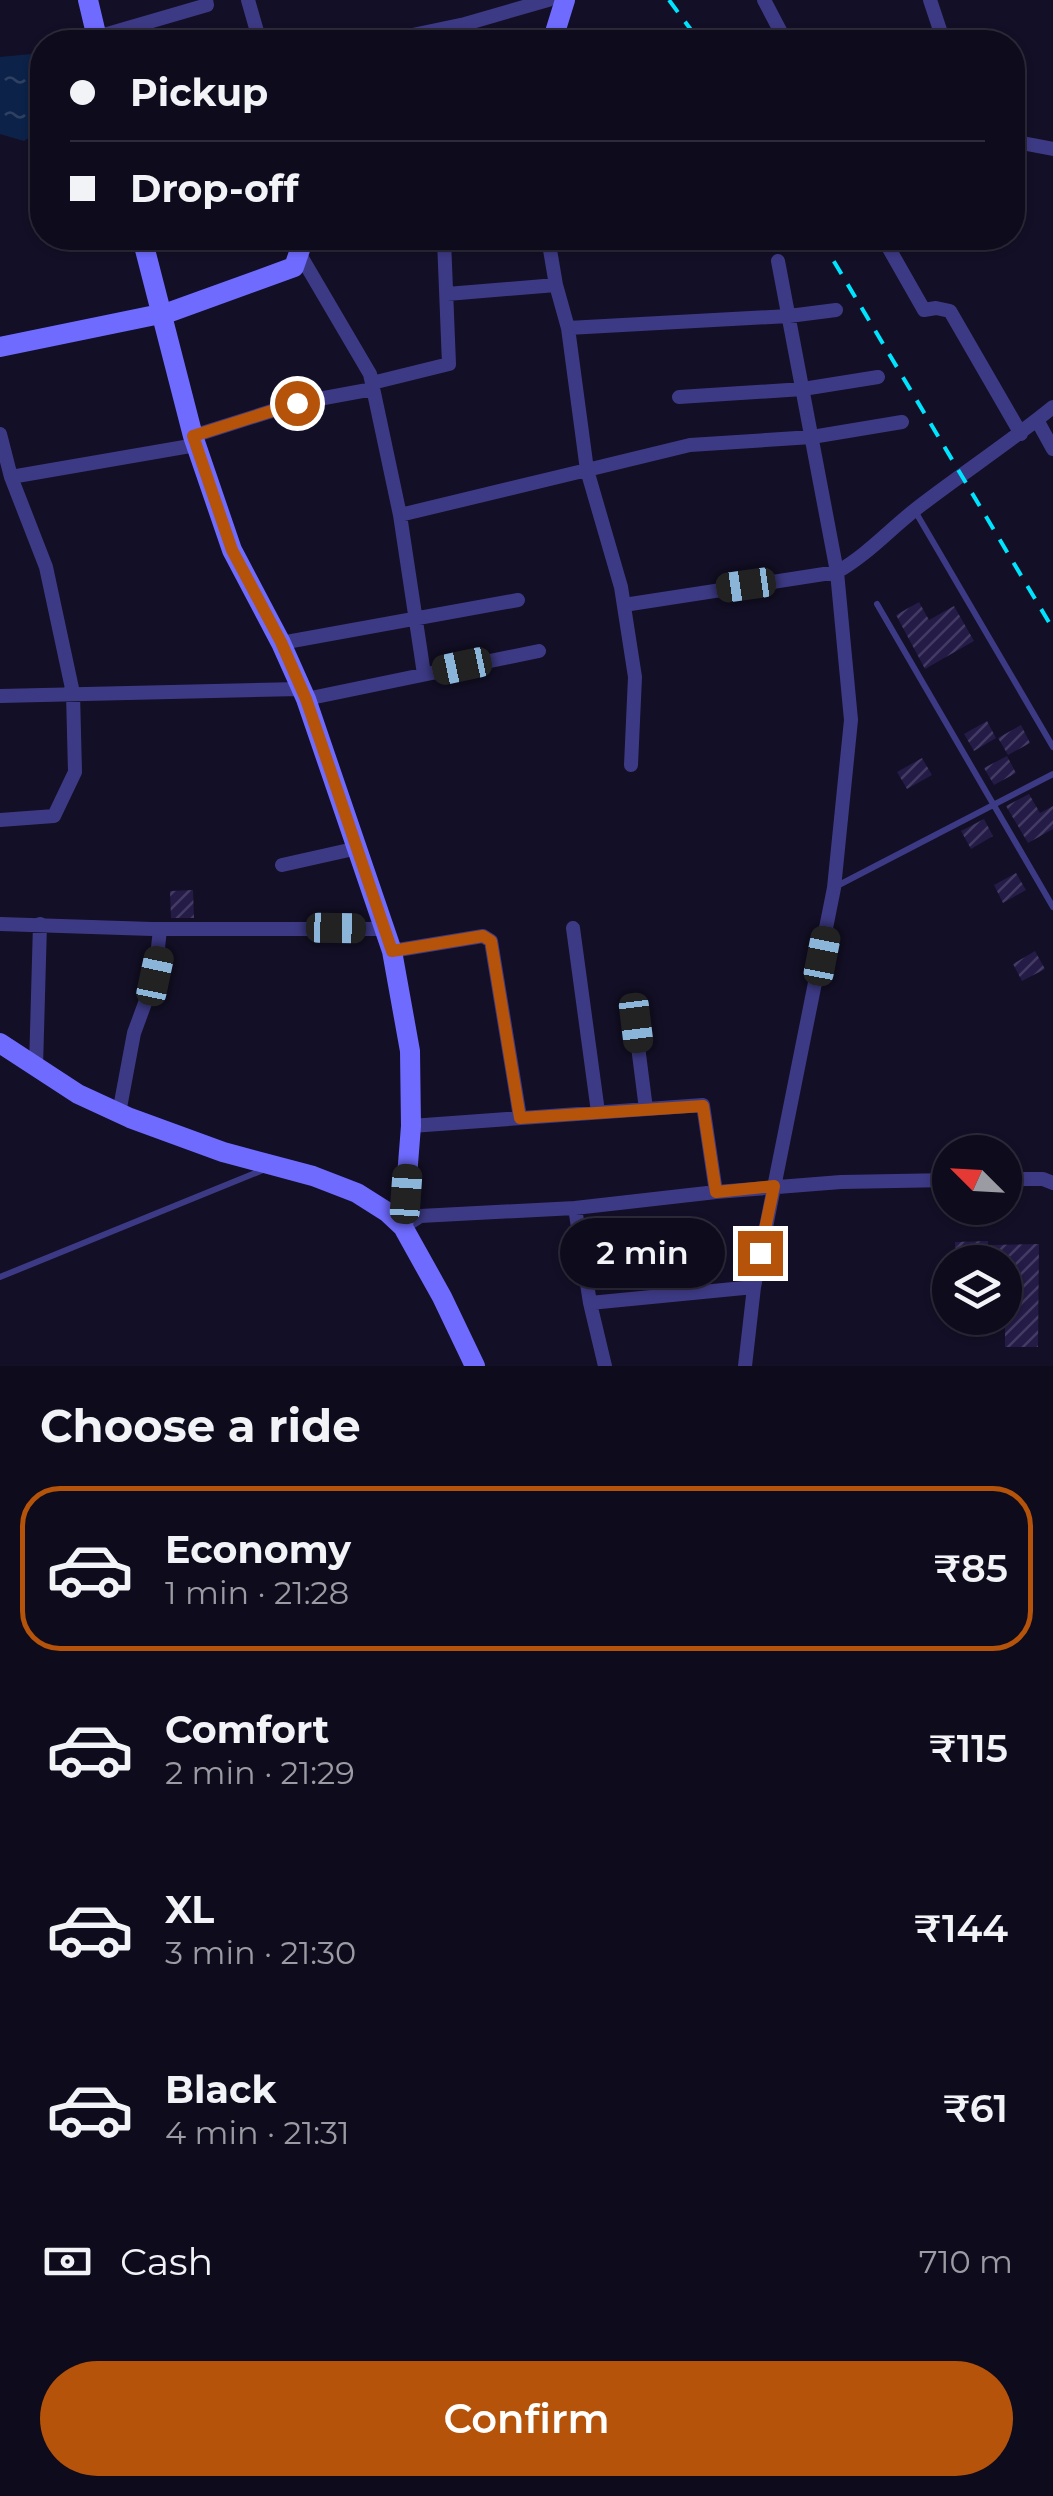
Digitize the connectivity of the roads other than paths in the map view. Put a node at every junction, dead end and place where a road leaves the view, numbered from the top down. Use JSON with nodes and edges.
{"nodes":[{"id":1,"x":88,"y":0,"type":"edge"},
{"id":2,"x":206,"y":0,"type":"edge"},
{"id":3,"x":248,"y":0,"type":"edge"},
{"id":4,"x":548,"y":0,"type":"edge"},
{"id":5,"x":565,"y":0,"type":"edge"},
{"id":6,"x":764,"y":0,"type":"edge"},
{"id":7,"x":930,"y":0,"type":"edge"},
{"id":8,"x":95,"y":30,"type":"edge"},
{"id":9,"x":129,"y":30,"type":"edge"},
{"id":10,"x":257,"y":30,"type":"edge"},
{"id":11,"x":436,"y":30,"type":"edge"},
{"id":12,"x":556,"y":30,"type":"edge"},
{"id":13,"x":780,"y":30,"type":"edge"},
{"id":14,"x":940,"y":30,"type":"edge"},
{"id":15,"x":1025,"y":143,"type":"edge"},
{"id":16,"x":1053,"y":148,"type":"edge"},
{"id":17,"x":145,"y":250,"type":"edge"},
{"id":18,"x":299,"y":250,"type":"edge"},
{"id":19,"x":304,"y":250,"type":"edge"},
{"id":20,"x":445,"y":250,"type":"edge"},
{"id":21,"x":550,"y":250,"type":"edge"},
{"id":22,"x":890,"y":250,"type":"edge"},
{"id":23,"x":778,"y":262,"type":"dead end"},
{"id":24,"x":556,"y":285,"type":"junction"},
{"id":25,"x":447,"y":294,"type":"junction"},
{"id":26,"x":836,"y":310,"type":"dead end"},
{"id":27,"x":162,"y":314,"type":"junction"},
{"id":28,"x":789,"y":316,"type":"junction"},
{"id":29,"x":568,"y":328,"type":"junction"},
{"id":30,"x":0,"y":348,"type":"edge"},
{"id":31,"x":878,"y":376,"type":"dead end"},
{"id":32,"x":372,"y":386,"type":"junction"},
{"id":33,"x":804,"y":389,"type":"junction"},
{"id":34,"x":679,"y":397,"type":"dead end"},
{"id":35,"x":1053,"y":407,"type":"edge"},
{"id":36,"x":1036,"y":420,"type":"junction"},
{"id":37,"x":902,"y":422,"type":"dead end"},
{"id":38,"x":0,"y":434,"type":"edge"},
{"id":39,"x":1021,"y":434,"type":"junction"},
{"id":40,"x":812,"y":437,"type":"junction"},
{"id":41,"x":195,"y":440,"type":"junction"},
{"id":42,"x":1053,"y":449,"type":"edge"},
{"id":43,"x":587,"y":470,"type":"junction"},
{"id":44,"x":11,"y":477,"type":"junction"},
{"id":45,"x":914,"y":510,"type":"junction"},
{"id":46,"x":400,"y":515,"type":"junction"},
{"id":47,"x":837,"y":572,"type":"junction"},
{"id":48,"x":518,"y":600,"type":"dead end"},
{"id":49,"x":878,"y":604,"type":"dead end"},
{"id":50,"x":624,"y":605,"type":"junction"},
{"id":51,"x":414,"y":618,"type":"junction"},
{"id":52,"x":281,"y":642,"type":"junction"},
{"id":53,"x":539,"y":651,"type":"dead end"},
{"id":54,"x":424,"y":674,"type":"junction"},
{"id":55,"x":72,"y":693,"type":"junction"},
{"id":56,"x":303,"y":694,"type":"junction"},
{"id":57,"x":0,"y":696,"type":"edge"},
{"id":58,"x":1053,"y":747,"type":"edge"},
{"id":59,"x":631,"y":765,"type":"dead end"},
{"id":60,"x":1053,"y":774,"type":"edge"},
{"id":61,"x":994,"y":806,"type":"junction"},
{"id":62,"x":0,"y":820,"type":"edge"},
{"id":63,"x":358,"y":848,"type":"junction"},
{"id":64,"x":282,"y":864,"type":"dead end"},
{"id":65,"x":834,"y":888,"type":"junction"},
{"id":66,"x":1053,"y":906,"type":"edge"},
{"id":67,"x":0,"y":924,"type":"edge"},
{"id":68,"x":40,"y":924,"type":"junction"},
{"id":69,"x":573,"y":928,"type":"dead end"},
{"id":70,"x":160,"y":929,"type":"junction"},
{"id":71,"x":384,"y":929,"type":"junction"},
{"id":72,"x":392,"y":951,"type":"junction"},
{"id":73,"x":636,"y":1023,"type":"dead end"},
{"id":74,"x":0,"y":1043,"type":"edge"},
{"id":75,"x":36,"y":1067,"type":"junction"},
{"id":76,"x":646,"y":1109,"type":"junction"},
{"id":77,"x":598,"y":1112,"type":"junction"},
{"id":78,"x":119,"y":1113,"type":"junction"},
{"id":79,"x":520,"y":1118,"type":"junction"},
{"id":80,"x":410,"y":1126,"type":"junction"},
{"id":81,"x":274,"y":1166,"type":"junction"},
{"id":82,"x":1022,"y":1179,"type":"edge"},
{"id":83,"x":932,"y":1181,"type":"edge"},
{"id":84,"x":1053,"y":1183,"type":"edge"},
{"id":85,"x":774,"y":1186,"type":"junction"},
{"id":86,"x":716,"y":1192,"type":"junction"},
{"id":87,"x":575,"y":1208,"type":"junction"},
{"id":88,"x":403,"y":1227,"type":"junction"},
{"id":89,"x":0,"y":1277,"type":"edge"},
{"id":90,"x":754,"y":1287,"type":"junction"},
{"id":91,"x":590,"y":1303,"type":"junction"},
{"id":92,"x":475,"y":1366,"type":"edge"},
{"id":93,"x":605,"y":1366,"type":"edge"},
{"id":94,"x":745,"y":1366,"type":"edge"}],
"edges":[{"from":1,"to":8,"type":"street"},
{"from":2,"to":9,"type":"street"},
{"from":3,"to":10,"type":"street"},
{"from":4,"to":11,"type":"street"},
{"from":5,"to":12,"type":"street"},
{"from":6,"to":13,"type":"street"},
{"from":7,"to":14,"type":"street"},
{"from":15,"to":16,"type":"street"},
{"from":17,"to":27,"type":"street"},
{"from":18,"to":27,"type":"street"},
{"from":19,"to":32,"type":"street"},
{"from":20,"to":25,"type":"street"},
{"from":21,"to":24,"type":"street"},
{"from":22,"to":39,"type":"street"},
{"from":23,"to":28,"type":"street"},
{"from":24,"to":25,"type":"street"},
{"from":24,"to":29,"type":"street"},
{"from":25,"to":32,"type":"street"},
{"from":26,"to":28,"type":"street"},
{"from":27,"to":30,"type":"street"},
{"from":27,"to":41,"type":"street"},
{"from":28,"to":29,"type":"street"},
{"from":28,"to":33,"type":"street"},
{"from":29,"to":43,"type":"street"},
{"from":31,"to":33,"type":"street"},
{"from":32,"to":41,"type":"street"},
{"from":32,"to":46,"type":"street"},
{"from":33,"to":34,"type":"street"},
{"from":33,"to":40,"type":"street"},
{"from":35,"to":36,"type":"street"},
{"from":36,"to":39,"type":"street"},
{"from":36,"to":42,"type":"street"},
{"from":37,"to":40,"type":"street"},
{"from":38,"to":44,"type":"street"},
{"from":39,"to":45,"type":"street"},
{"from":40,"to":43,"type":"street"},
{"from":40,"to":47,"type":"street"},
{"from":41,"to":44,"type":"street"},
{"from":41,"to":52,"type":"street"},
{"from":43,"to":46,"type":"street"},
{"from":43,"to":50,"type":"street"},
{"from":44,"to":55,"type":"street"},
{"from":45,"to":47,"type":"street"},
{"from":45,"to":58,"type":"lane"},
{"from":46,"to":51,"type":"street"},
{"from":47,"to":50,"type":"street"},
{"from":47,"to":65,"type":"street"},
{"from":48,"to":51,"type":"street"},
{"from":49,"to":61,"type":"lane"},
{"from":50,"to":59,"type":"street"},
{"from":51,"to":52,"type":"street"},
{"from":51,"to":54,"type":"street"},
{"from":52,"to":56,"type":"street"},
{"from":53,"to":54,"type":"street"},
{"from":54,"to":56,"type":"street"},
{"from":55,"to":56,"type":"street"},
{"from":55,"to":57,"type":"street"},
{"from":55,"to":62,"type":"street"},
{"from":56,"to":63,"type":"street"},
{"from":60,"to":61,"type":"lane"},
{"from":61,"to":65,"type":"lane"},
{"from":61,"to":66,"type":"lane"},
{"from":63,"to":64,"type":"street"},
{"from":63,"to":71,"type":"street"},
{"from":65,"to":85,"type":"street"},
{"from":67,"to":68,"type":"street"},
{"from":68,"to":70,"type":"street"},
{"from":68,"to":75,"type":"street"},
{"from":69,"to":77,"type":"street"},
{"from":70,"to":71,"type":"street"},
{"from":70,"to":78,"type":"street"},
{"from":71,"to":72,"type":"street"},
{"from":72,"to":79,"type":"street"},
{"from":72,"to":80,"type":"street"},
{"from":73,"to":76,"type":"street"},
{"from":74,"to":75,"type":"street"},
{"from":75,"to":78,"type":"street"},
{"from":76,"to":77,"type":"street"},
{"from":76,"to":86,"type":"street"},
{"from":77,"to":79,"type":"street"},
{"from":78,"to":81,"type":"street"},
{"from":79,"to":80,"type":"street"},
{"from":80,"to":88,"type":"street"},
{"from":81,"to":88,"type":"street"},
{"from":81,"to":89,"type":"lane"},
{"from":82,"to":84,"type":"street"},
{"from":83,"to":85,"type":"street"},
{"from":85,"to":86,"type":"street"},
{"from":85,"to":90,"type":"street"},
{"from":86,"to":87,"type":"street"},
{"from":87,"to":88,"type":"street"},
{"from":87,"to":91,"type":"street"},
{"from":88,"to":92,"type":"street"},
{"from":90,"to":91,"type":"street"},
{"from":90,"to":94,"type":"street"},
{"from":91,"to":93,"type":"street"}]}
